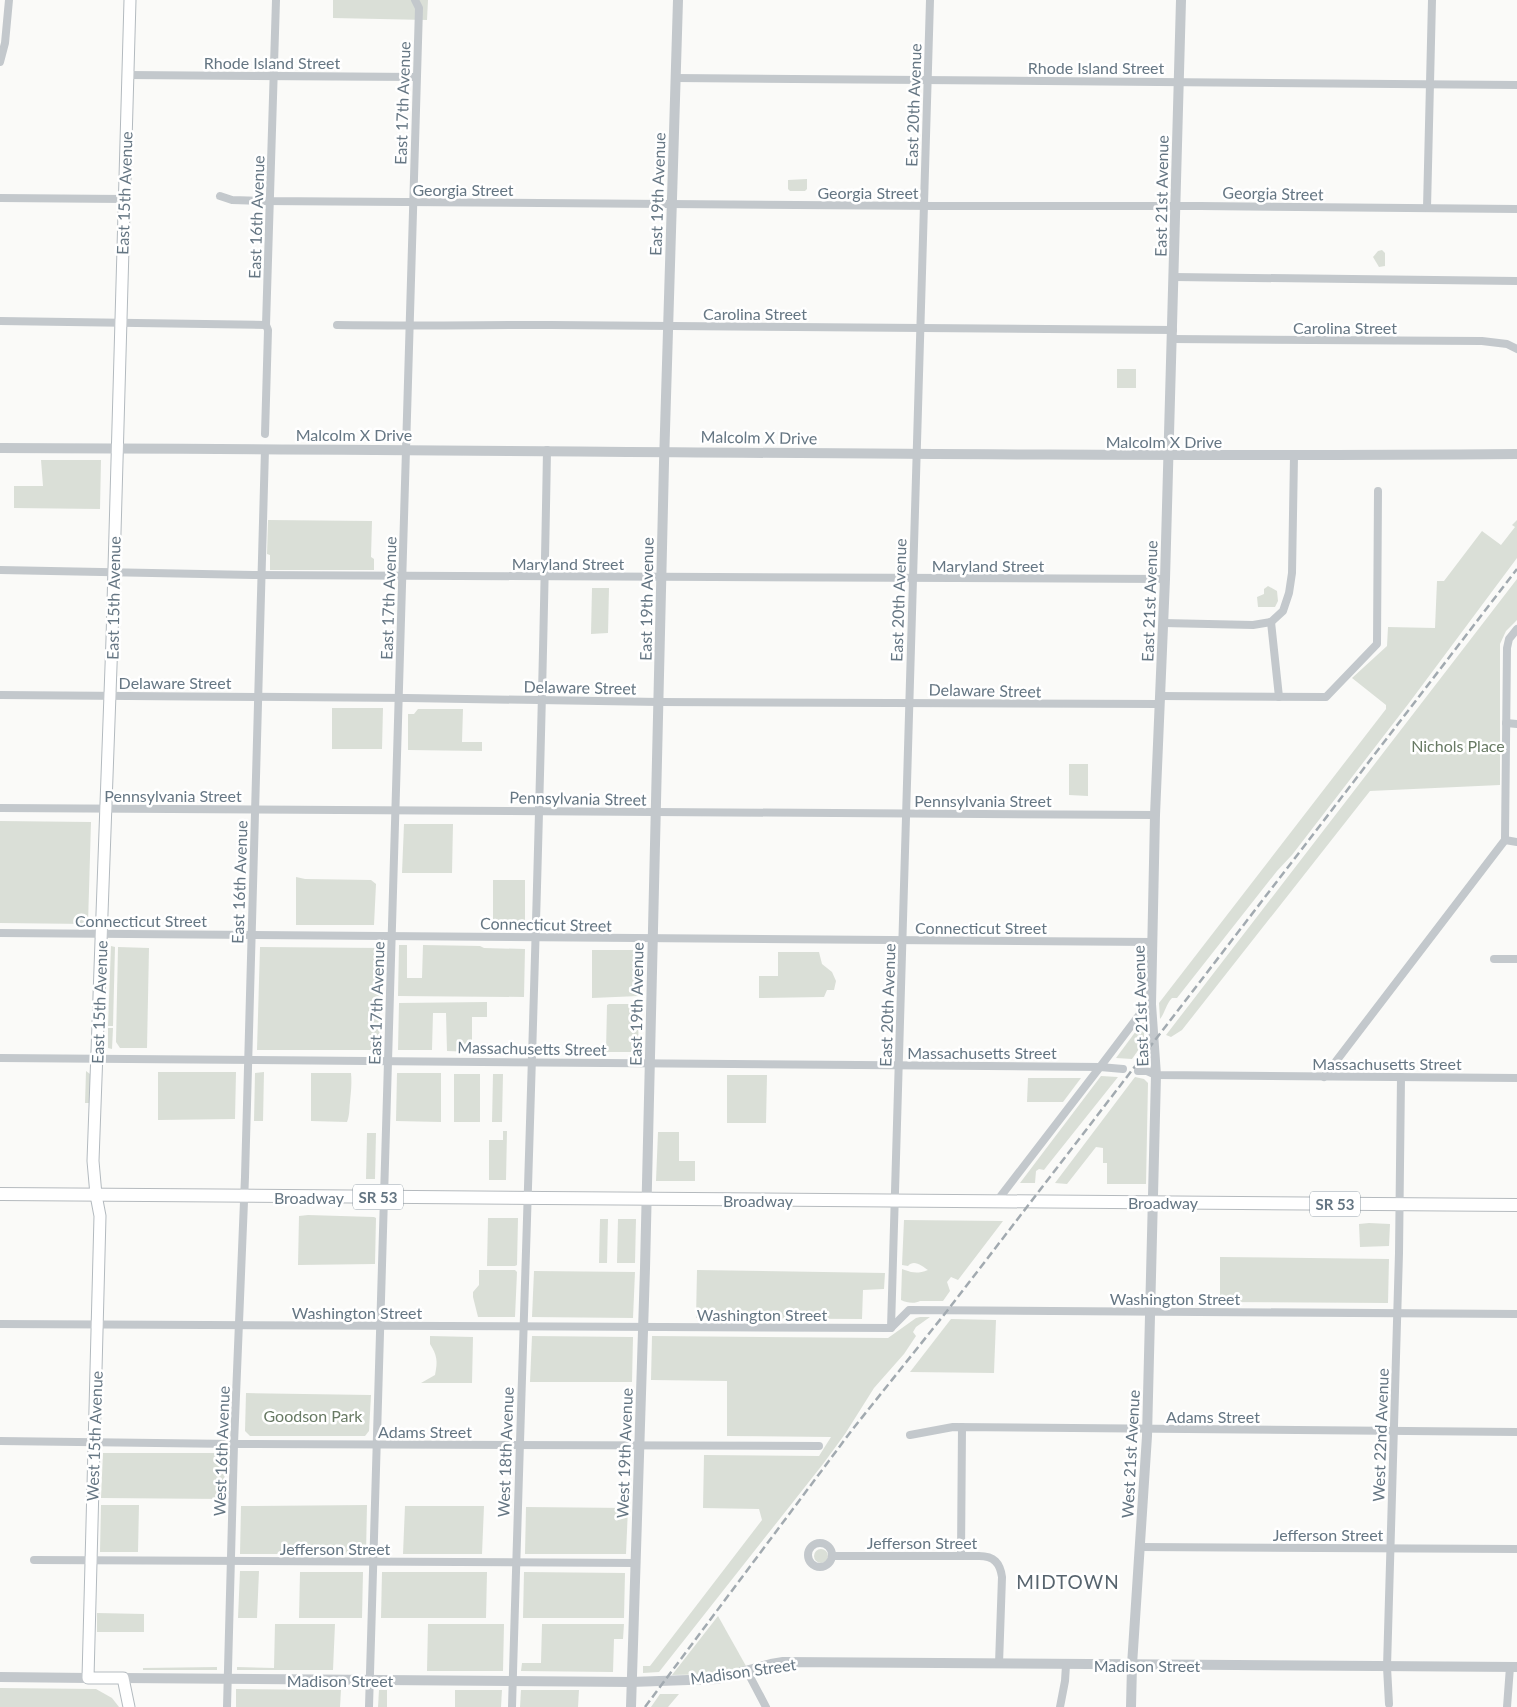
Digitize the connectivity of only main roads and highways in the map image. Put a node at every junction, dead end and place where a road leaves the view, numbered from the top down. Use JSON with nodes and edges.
{"nodes":[{"id":1,"x":130,"y":0,"type":"edge"},
{"id":2,"x":0,"y":1194,"type":"edge"},
{"id":3,"x":96,"y":1195,"type":"junction"},
{"id":4,"x":1517,"y":1205,"type":"edge"},
{"id":5,"x":88,"y":1678,"type":"joint"},
{"id":6,"x":129,"y":1707,"type":"edge"}],
"edges":[{"from":1,"to":3,"type":"main road","name":"East 15th Avenue"},
{"from":2,"to":3,"type":"main road","name":"Broadway","number":"SR 53"},
{"from":3,"to":4,"type":"main road","name":"Broadway","number":"SR 53"},
{"from":3,"to":5,"type":"main road","name":"West 15th Avenue"},
{"from":5,"to":6,"type":"main road","name":"Madison Street"}]}
